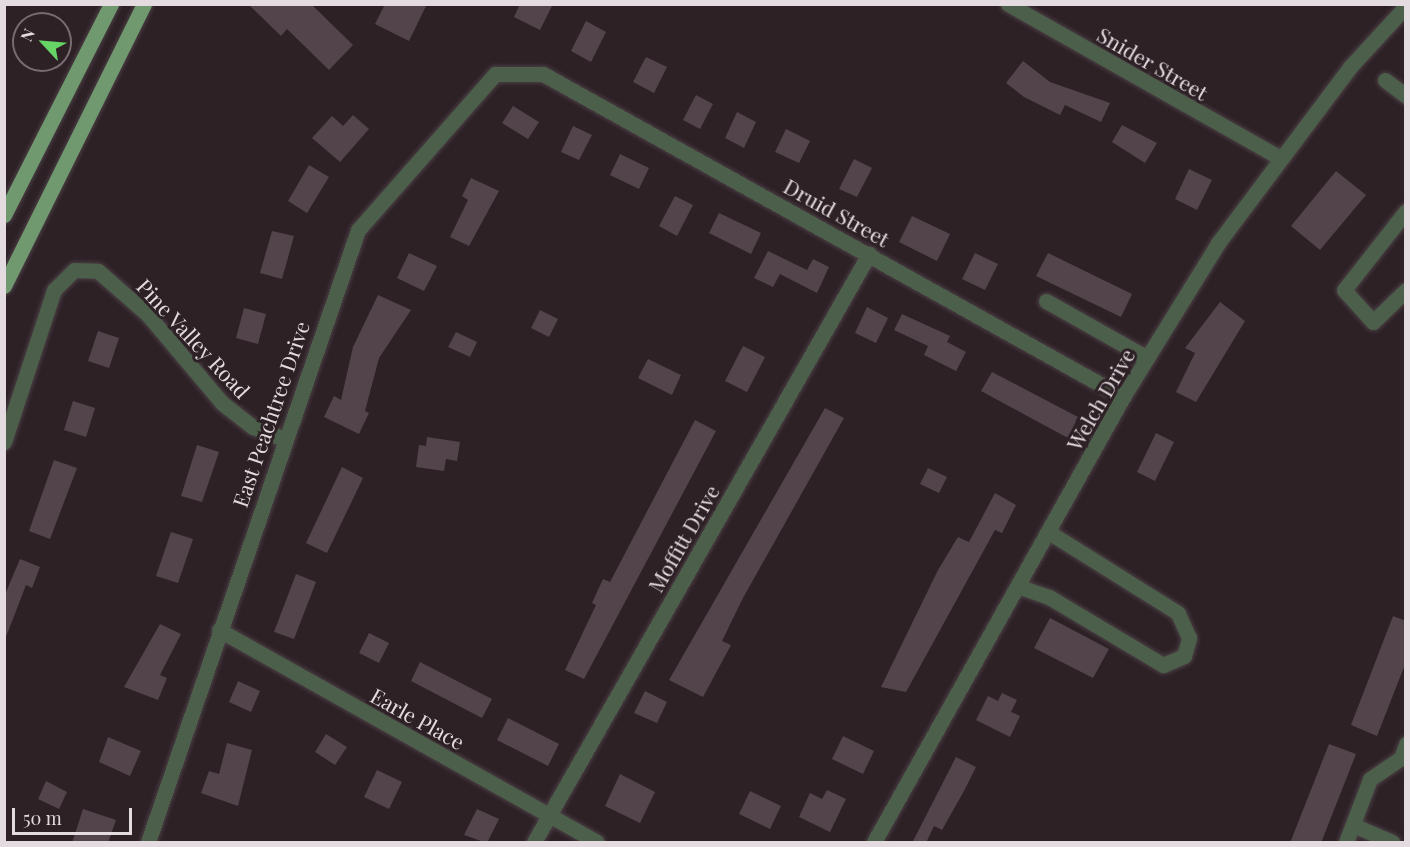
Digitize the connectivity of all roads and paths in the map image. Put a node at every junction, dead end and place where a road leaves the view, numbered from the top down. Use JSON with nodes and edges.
{"nodes":[{"id":1,"x":111,"y":4,"type":"edge"},
{"id":2,"x":144,"y":4,"type":"edge"},
{"id":3,"x":1008,"y":4,"type":"edge"},
{"id":4,"x":1406,"y":6,"type":"edge"},
{"id":5,"x":1025,"y":8,"type":"edge"},
{"id":6,"x":529,"y":70,"type":"joint"},
{"id":7,"x":1385,"y":80,"type":"dead end"},
{"id":8,"x":1406,"y":96,"type":"edge"},
{"id":9,"x":1278,"y":157,"type":"junction"},
{"id":10,"x":1406,"y":211,"type":"edge"},
{"id":11,"x":4,"y":215,"type":"edge"},
{"id":12,"x":869,"y":254,"type":"junction"},
{"id":13,"x":4,"y":286,"type":"edge"},
{"id":14,"x":1406,"y":290,"type":"edge"},
{"id":15,"x":1046,"y":301,"type":"dead end"},
{"id":16,"x":1147,"y":358,"type":"junction"},
{"id":17,"x":1123,"y":397,"type":"junction"},
{"id":18,"x":284,"y":439,"type":"junction"},
{"id":19,"x":4,"y":442,"type":"edge"},
{"id":20,"x":1050,"y":533,"type":"junction"},
{"id":21,"x":1020,"y":587,"type":"junction"},
{"id":22,"x":219,"y":630,"type":"junction"},
{"id":23,"x":1406,"y":744,"type":"edge"},
{"id":24,"x":549,"y":816,"type":"junction"},
{"id":25,"x":1353,"y":825,"type":"junction"},
{"id":26,"x":148,"y":843,"type":"edge"},
{"id":27,"x":534,"y":843,"type":"edge"},
{"id":28,"x":597,"y":843,"type":"edge"},
{"id":29,"x":874,"y":843,"type":"edge"},
{"id":30,"x":1346,"y":843,"type":"edge"},
{"id":31,"x":1392,"y":843,"type":"edge"}],
"edges":[{"from":1,"to":11,"type":"main road"},
{"from":2,"to":13,"type":"main road"},
{"from":3,"to":5,"type":"street","name":"Snider Street"},
{"from":4,"to":9,"type":"street","name":"Welch Drive"},
{"from":5,"to":9,"type":"street","name":"Snider Street"},
{"from":6,"to":12,"type":"street","name":"Druid Street"},
{"from":6,"to":18,"type":"street","name":"East Peachtree Drive"},
{"from":7,"to":8,"type":"street"},
{"from":9,"to":16,"type":"street","name":"Welch Drive"},
{"from":10,"to":14,"type":"street"},
{"from":12,"to":17,"type":"street","name":"Druid Street"},
{"from":12,"to":24,"type":"street","name":"Moffitt Drive"},
{"from":15,"to":16,"type":"street"},
{"from":16,"to":17,"type":"street","name":"Welch Drive"},
{"from":17,"to":20,"type":"street","name":"Welch Drive"},
{"from":18,"to":19,"type":"street","name":"Pine Valley Road"},
{"from":18,"to":22,"type":"street","name":"East Peachtree Drive"},
{"from":20,"to":21,"type":"street","name":"Welch Drive"},
{"from":20,"to":21,"type":"street"},
{"from":21,"to":29,"type":"street","name":"Welch Drive"},
{"from":22,"to":24,"type":"street","name":"Earle Place"},
{"from":22,"to":26,"type":"street","name":"East Peachtree Drive"},
{"from":23,"to":25,"type":"street"},
{"from":24,"to":27,"type":"street","name":"Moffitt Drive"},
{"from":24,"to":28,"type":"street","name":"Earle Place"},
{"from":25,"to":30,"type":"street"},
{"from":25,"to":31,"type":"street"}]}
